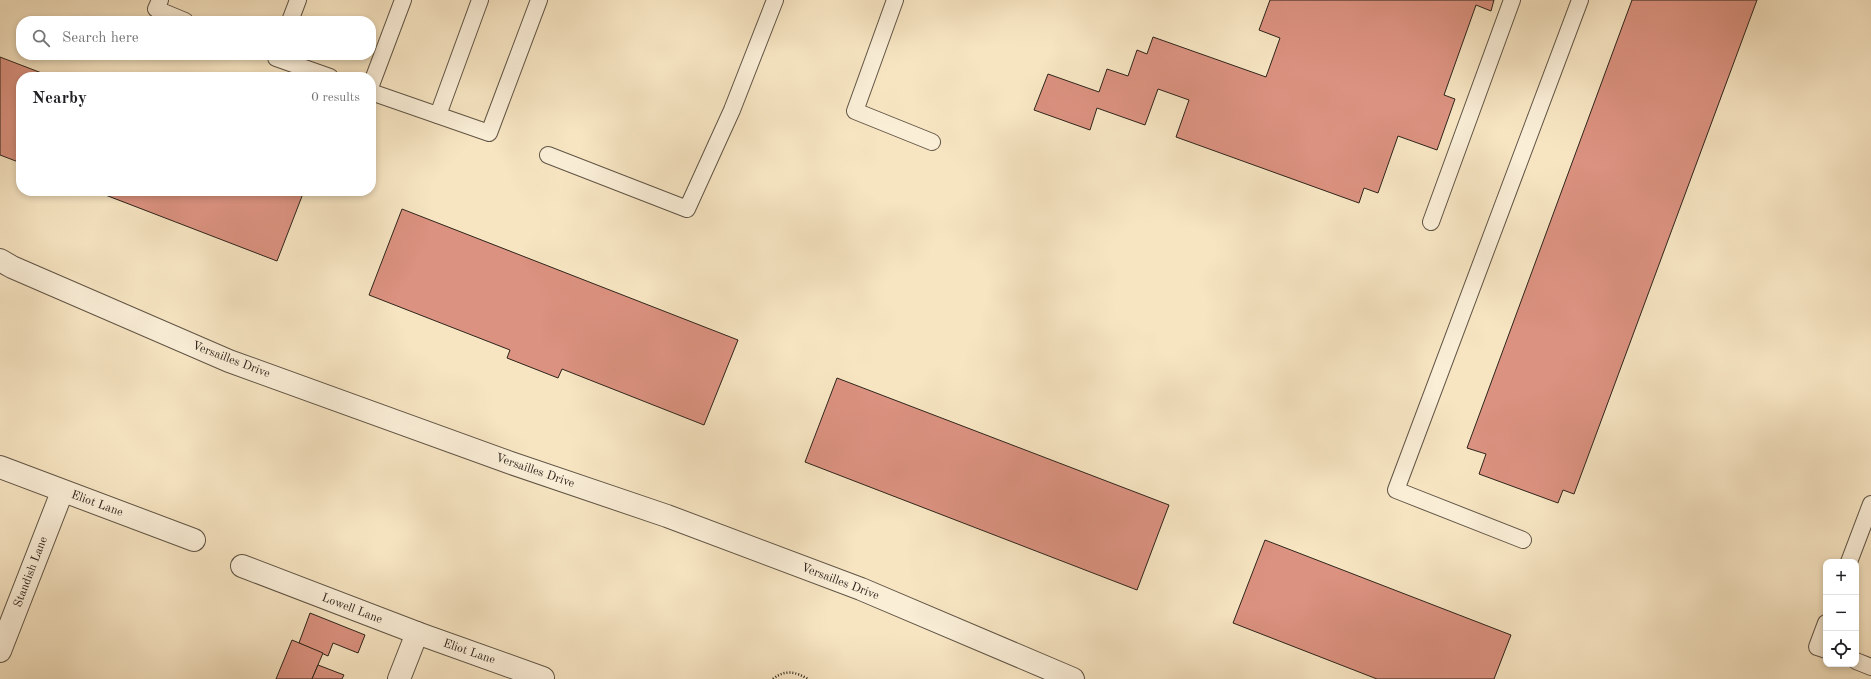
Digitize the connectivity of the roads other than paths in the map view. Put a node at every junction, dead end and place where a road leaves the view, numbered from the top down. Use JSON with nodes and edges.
{"nodes":[{"id":1,"x":160,"y":0,"type":"edge"},
{"id":2,"x":298,"y":0,"type":"edge"},
{"id":3,"x":403,"y":0,"type":"edge"},
{"id":4,"x":480,"y":0,"type":"edge"},
{"id":5,"x":539,"y":0,"type":"edge"},
{"id":6,"x":775,"y":0,"type":"edge"},
{"id":7,"x":894,"y":0,"type":"edge"},
{"id":8,"x":1512,"y":0,"type":"edge"},
{"id":9,"x":1580,"y":0,"type":"edge"},
{"id":10,"x":173,"y":16,"type":"edge"},
{"id":11,"x":292,"y":16,"type":"edge"},
{"id":12,"x":284,"y":60,"type":"edge"},
{"id":13,"x":316,"y":72,"type":"edge"},
{"id":14,"x":376,"y":72,"type":"edge"},
{"id":15,"x":376,"y":94,"type":"edge"},
{"id":16,"x":438,"y":115,"type":"junction"},
{"id":17,"x":932,"y":142,"type":"dead end"},
{"id":18,"x":548,"y":155,"type":"dead end"},
{"id":19,"x":1431,"y":222,"type":"dead end"},
{"id":20,"x":0,"y":260,"type":"edge"},
{"id":21,"x":0,"y":467,"type":"edge"},
{"id":22,"x":62,"y":492,"type":"junction"},
{"id":23,"x":1871,"y":504,"type":"edge"},
{"id":24,"x":194,"y":540,"type":"dead end"},
{"id":25,"x":1523,"y":540,"type":"dead end"},
{"id":26,"x":1850,"y":559,"type":"edge"},
{"id":27,"x":242,"y":566,"type":"dead end"},
{"id":28,"x":1823,"y":631,"type":"edge"},
{"id":29,"x":417,"y":633,"type":"junction"},
{"id":30,"x":1823,"y":649,"type":"edge"},
{"id":31,"x":0,"y":652,"type":"edge"},
{"id":32,"x":1859,"y":662,"type":"edge"},
{"id":33,"x":1871,"y":667,"type":"edge"},
{"id":34,"x":543,"y":678,"type":"edge"},
{"id":35,"x":399,"y":679,"type":"edge"},
{"id":36,"x":1073,"y":679,"type":"edge"}],
"edges":[{"from":1,"to":10,"type":"lane"},
{"from":2,"to":11,"type":"lane"},
{"from":3,"to":14,"type":"lane"},
{"from":4,"to":16,"type":"lane"},
{"from":5,"to":16,"type":"lane"},
{"from":6,"to":18,"type":"lane"},
{"from":7,"to":17,"type":"lane"},
{"from":8,"to":19,"type":"lane"},
{"from":9,"to":25,"type":"lane"},
{"from":12,"to":13,"type":"lane"},
{"from":15,"to":16,"type":"lane"},
{"from":20,"to":36,"type":"street","name":"Versailles Drive"},
{"from":21,"to":22,"type":"street","name":"Eliot Lane"},
{"from":22,"to":24,"type":"street","name":"Eliot Lane"},
{"from":22,"to":31,"type":"street","name":"Standish Lane"},
{"from":23,"to":26,"type":"lane"},
{"from":27,"to":29,"type":"street","name":"Lowell Lane"},
{"from":28,"to":30,"type":"lane"},
{"from":29,"to":34,"type":"street","name":"Eliot Lane"},
{"from":29,"to":35,"type":"street"},
{"from":32,"to":33,"type":"lane"}]}
